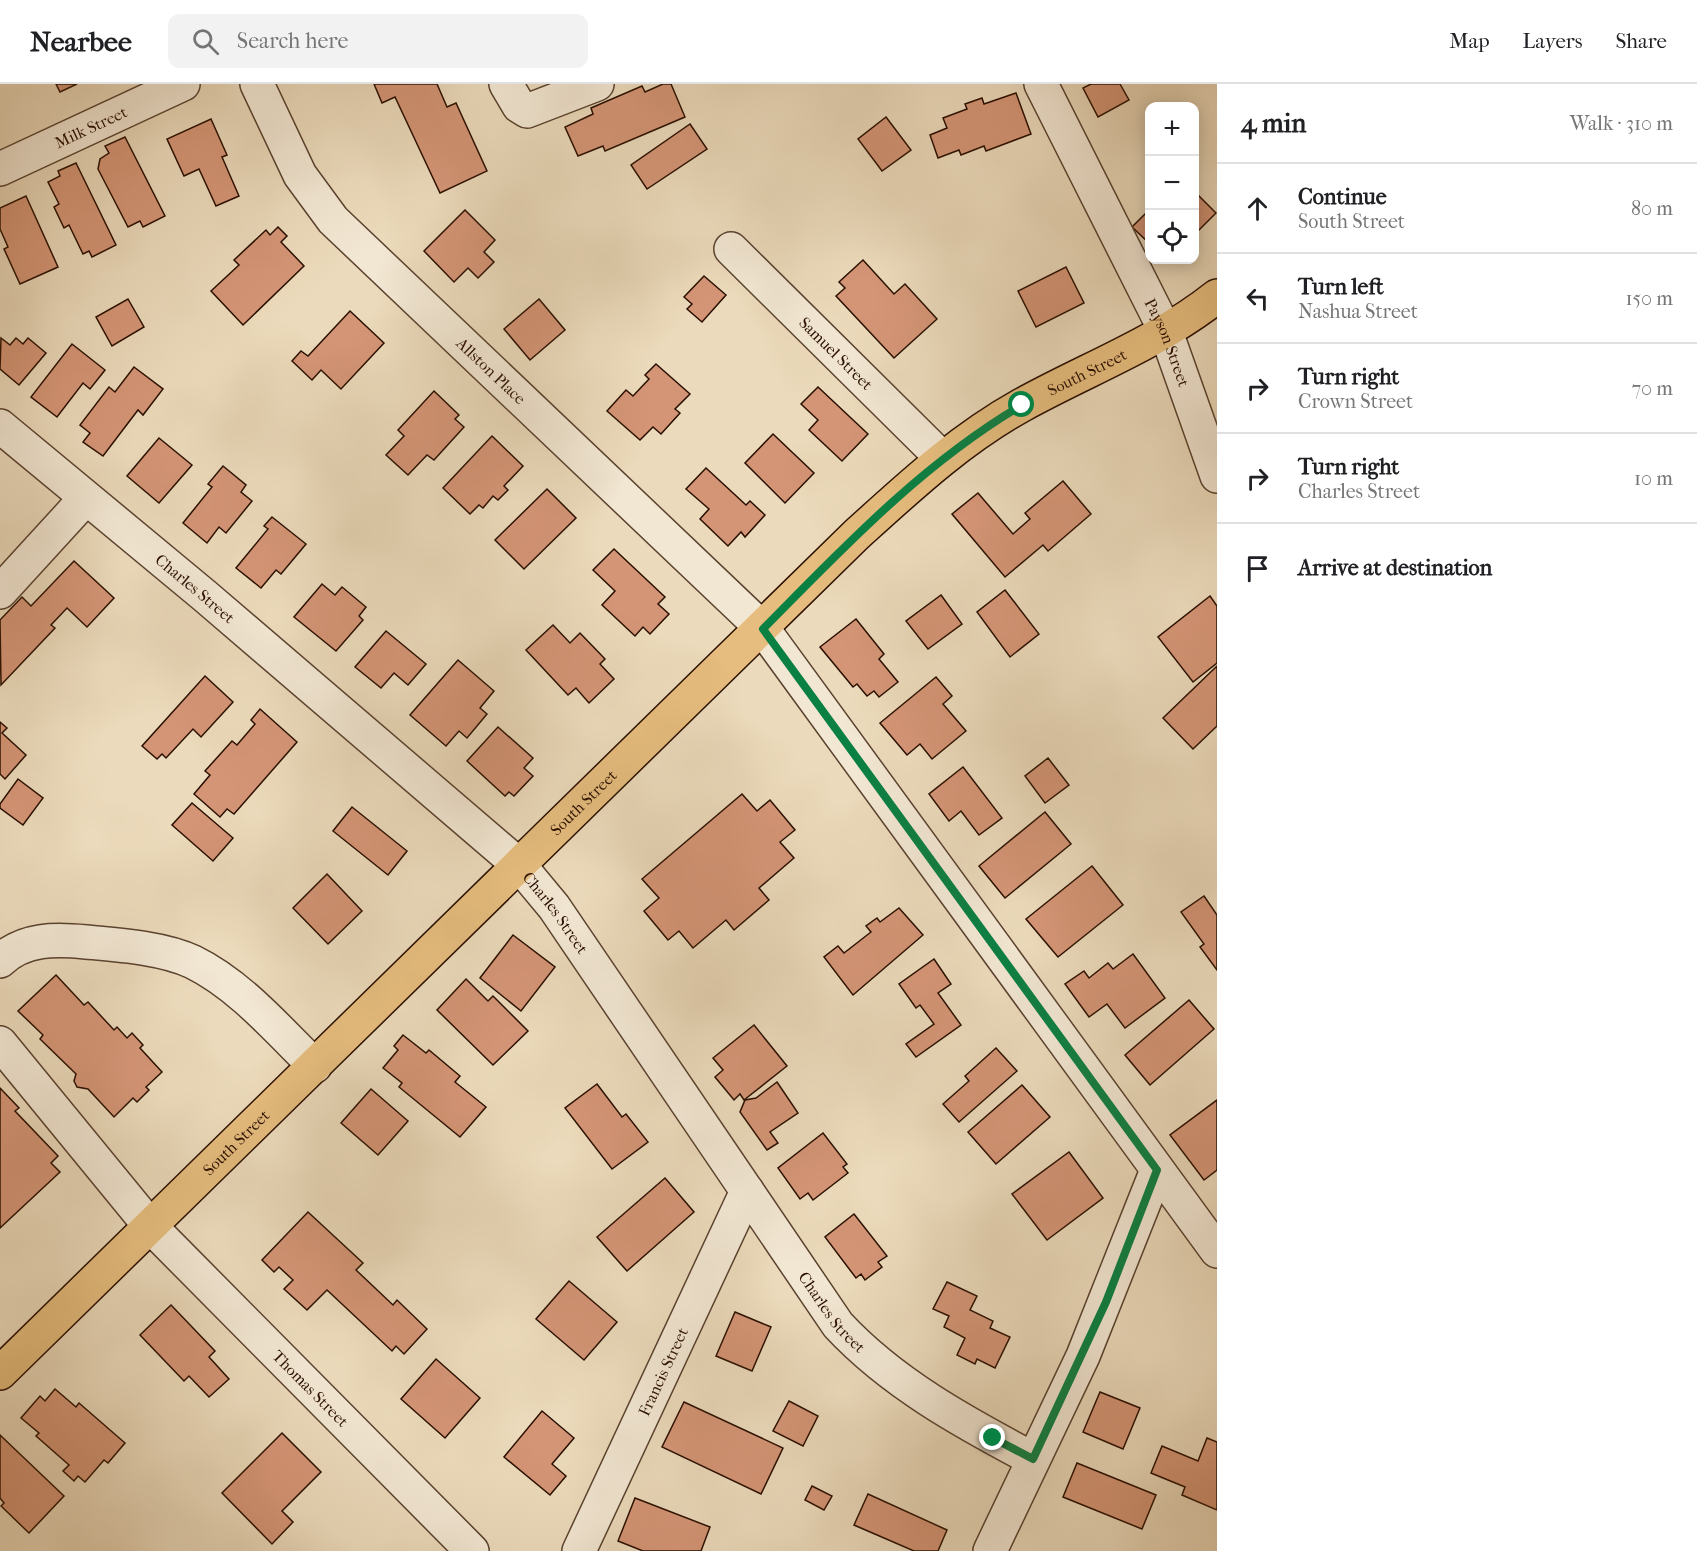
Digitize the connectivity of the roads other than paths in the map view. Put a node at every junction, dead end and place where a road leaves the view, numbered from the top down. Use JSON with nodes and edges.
{"nodes":[{"id":1,"x":183,"y":84,"type":"edge"},
{"id":2,"x":257,"y":84,"type":"edge"},
{"id":3,"x":506,"y":84,"type":"edge"},
{"id":4,"x":597,"y":84,"type":"edge"},
{"id":5,"x":1041,"y":84,"type":"edge"},
{"id":6,"x":0,"y":169,"type":"edge"},
{"id":7,"x":731,"y":249,"type":"dead end"},
{"id":8,"x":1217,"y":296,"type":"edge"},
{"id":9,"x":1166,"y":332,"type":"junction"},
{"id":10,"x":0,"y":426,"type":"edge"},
{"id":11,"x":942,"y":458,"type":"junction"},
{"id":12,"x":1217,"y":476,"type":"edge"},
{"id":13,"x":85,"y":499,"type":"junction"},
{"id":14,"x":0,"y":592,"type":"edge"},
{"id":15,"x":763,"y":629,"type":"junction"},
{"id":16,"x":520,"y":866,"type":"junction"},
{"id":17,"x":0,"y":961,"type":"edge"},
{"id":18,"x":0,"y":1043,"type":"edge"},
{"id":19,"x":315,"y":1066,"type":"junction"},
{"id":20,"x":1157,"y":1170,"type":"junction"},
{"id":21,"x":747,"y":1191,"type":"junction"},
{"id":22,"x":150,"y":1226,"type":"junction"},
{"id":23,"x":1217,"y":1251,"type":"edge"},
{"id":24,"x":0,"y":1373,"type":"edge"},
{"id":25,"x":1033,"y":1459,"type":"junction"},
{"id":26,"x":472,"y":1551,"type":"edge"},
{"id":27,"x":579,"y":1551,"type":"edge"},
{"id":28,"x":990,"y":1551,"type":"edge"}],
"edges":[{"from":1,"to":6,"type":"street","name":"Milk Street"},
{"from":2,"to":15,"type":"street","name":"Allston Place"},
{"from":3,"to":4,"type":"street"},
{"from":5,"to":9,"type":"street","name":"Payson Street"},
{"from":7,"to":11,"type":"street","name":"Samuel Street"},
{"from":8,"to":9,"type":"main road","name":"South Street"},
{"from":9,"to":11,"type":"main road","name":"South Street"},
{"from":9,"to":12,"type":"street","name":"Payson Street"},
{"from":10,"to":13,"type":"street","name":"Charles Street"},
{"from":11,"to":15,"type":"main road","name":"South Street"},
{"from":13,"to":14,"type":"street"},
{"from":13,"to":16,"type":"street","name":"Charles Street"},
{"from":15,"to":16,"type":"main road","name":"South Street"},
{"from":15,"to":20,"type":"street","name":"Allston Place"},
{"from":16,"to":19,"type":"main road","name":"South Street"},
{"from":16,"to":21,"type":"street","name":"Charles Street"},
{"from":17,"to":19,"type":"street"},
{"from":18,"to":22,"type":"street","name":"Thomas Street"},
{"from":19,"to":22,"type":"main road","name":"South Street"},
{"from":20,"to":23,"type":"street","name":"Allston Place"},
{"from":20,"to":25,"type":"street"},
{"from":21,"to":25,"type":"street","name":"Charles Street"},
{"from":21,"to":27,"type":"street","name":"Francis Street"},
{"from":22,"to":24,"type":"main road","name":"South Street"},
{"from":22,"to":26,"type":"street","name":"Thomas Street"},
{"from":25,"to":28,"type":"street"}]}
